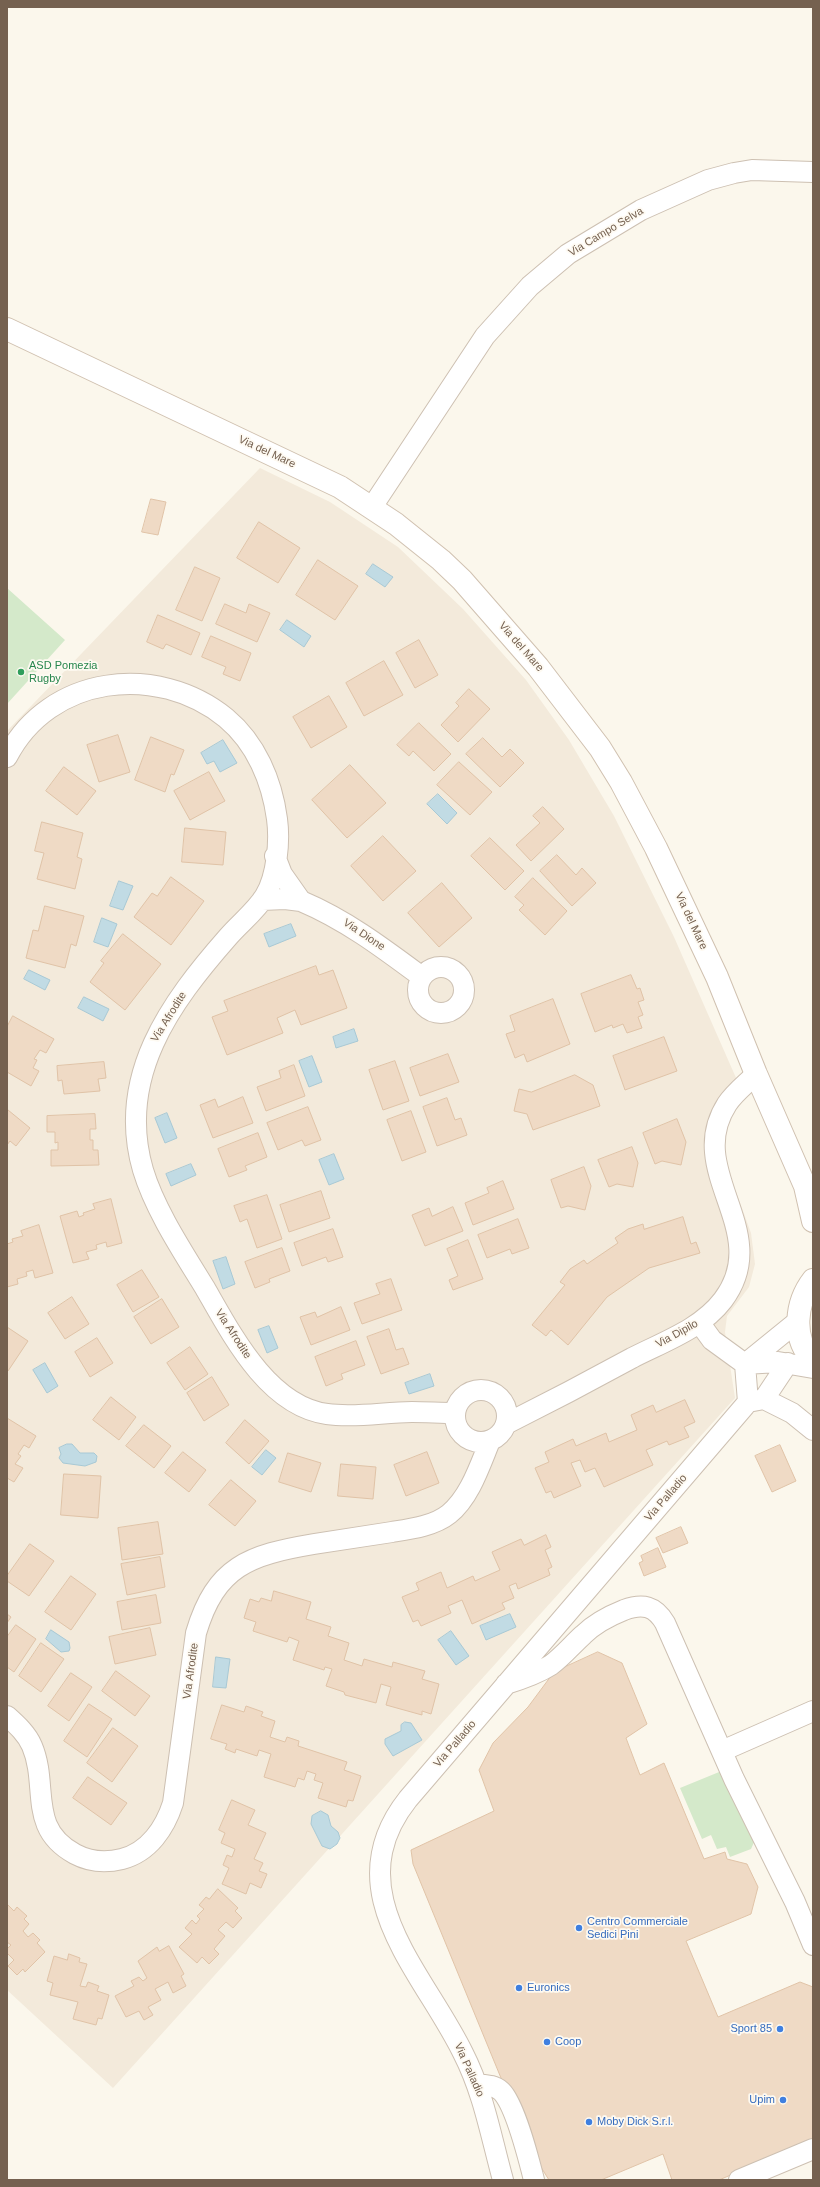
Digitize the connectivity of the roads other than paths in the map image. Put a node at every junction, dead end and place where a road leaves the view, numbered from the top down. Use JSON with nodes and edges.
{"nodes":[{"id":1,"x":813,"y":172,"type":"edge"},
{"id":2,"x":7,"y":328,"type":"edge"},
{"id":3,"x":372,"y":507,"type":"junction"},
{"id":4,"x":7,"y":757,"type":"edge"},
{"id":5,"x":275,"y":856,"type":"junction"},
{"id":6,"x":262,"y":900,"type":"junction"},
{"id":7,"x":301,"y":901,"type":"junction"},
{"id":8,"x":422,"y":977,"type":"dead end"},
{"id":9,"x":756,"y":1074,"type":"junction"},
{"id":10,"x":809,"y":1191,"type":"edge"},
{"id":11,"x":813,"y":1221,"type":"edge"},
{"id":12,"x":813,"y":1280,"type":"edge"},
{"id":13,"x":702,"y":1321,"type":"junction"},
{"id":14,"x":798,"y":1321,"type":"junction"},
{"id":15,"x":813,"y":1360,"type":"edge"},
{"id":16,"x":788,"y":1363,"type":"junction"},
{"id":17,"x":745,"y":1364,"type":"junction"},
{"id":18,"x":813,"y":1368,"type":"edge"},
{"id":19,"x":756,"y":1400,"type":"junction"},
{"id":20,"x":455,"y":1413,"type":"junction"},
{"id":21,"x":506,"y":1419,"type":"junction"},
{"id":22,"x":813,"y":1430,"type":"edge"},
{"id":23,"x":490,"y":1441,"type":"junction"},
{"id":24,"x":506,"y":1684,"type":"junction"},
{"id":25,"x":813,"y":1711,"type":"edge"},
{"id":26,"x":7,"y":1716,"type":"edge"},
{"id":27,"x":722,"y":1751,"type":"junction"},
{"id":28,"x":813,"y":1945,"type":"edge"},
{"id":29,"x":477,"y":2084,"type":"junction"},
{"id":30,"x":813,"y":2149,"type":"edge"},
{"id":31,"x":503,"y":2180,"type":"edge"},
{"id":32,"x":534,"y":2180,"type":"edge"},
{"id":33,"x":739,"y":2180,"type":"edge"}],
"edges":[{"from":1,"to":3,"type":"street","name":"Via Campo Selva"},
{"from":2,"to":3,"type":"main road","name":"Via del Mare"},
{"from":3,"to":9,"type":"main road","name":"Via del Mare"},
{"from":4,"to":5,"type":"street","name":"Via Afrodite"},
{"from":5,"to":6,"type":"street","name":"Via Afrodite"},
{"from":5,"to":7,"type":"street"},
{"from":6,"to":7,"type":"street","name":"Via Dione"},
{"from":6,"to":20,"type":"street","name":"Via Afrodite"},
{"from":7,"to":8,"type":"street","name":"Via Dione"},
{"from":9,"to":10,"type":"main road","name":"Via del Mare"},
{"from":9,"to":13,"type":"street","name":"Via Dipilo"},
{"from":10,"to":11,"type":"main road","name":"Via del Mare"},
{"from":12,"to":14,"type":"main road"},
{"from":13,"to":17,"type":"street"},
{"from":13,"to":21,"type":"street","name":"Via Dipilo"},
{"from":14,"to":15,"type":"main road"},
{"from":14,"to":17,"type":"street"},
{"from":16,"to":17,"type":"street"},
{"from":16,"to":18,"type":"street"},
{"from":16,"to":19,"type":"street","name":"Via Palladio"},
{"from":17,"to":19,"type":"street"},
{"from":19,"to":22,"type":"street"},
{"from":19,"to":24,"type":"street","name":"Via Palladio"},
{"from":20,"to":21,"type":"street"},
{"from":20,"to":23,"type":"street"},
{"from":21,"to":23,"type":"street"},
{"from":23,"to":26,"type":"street","name":"Via Afrodite"},
{"from":24,"to":27,"type":"street"},
{"from":24,"to":29,"type":"street","name":"Via Palladio"},
{"from":25,"to":27,"type":"street"},
{"from":27,"to":28,"type":"street"},
{"from":29,"to":31,"type":"street","name":"Via Palladio"},
{"from":29,"to":32,"type":"street"},
{"from":30,"to":33,"type":"street"}]}
